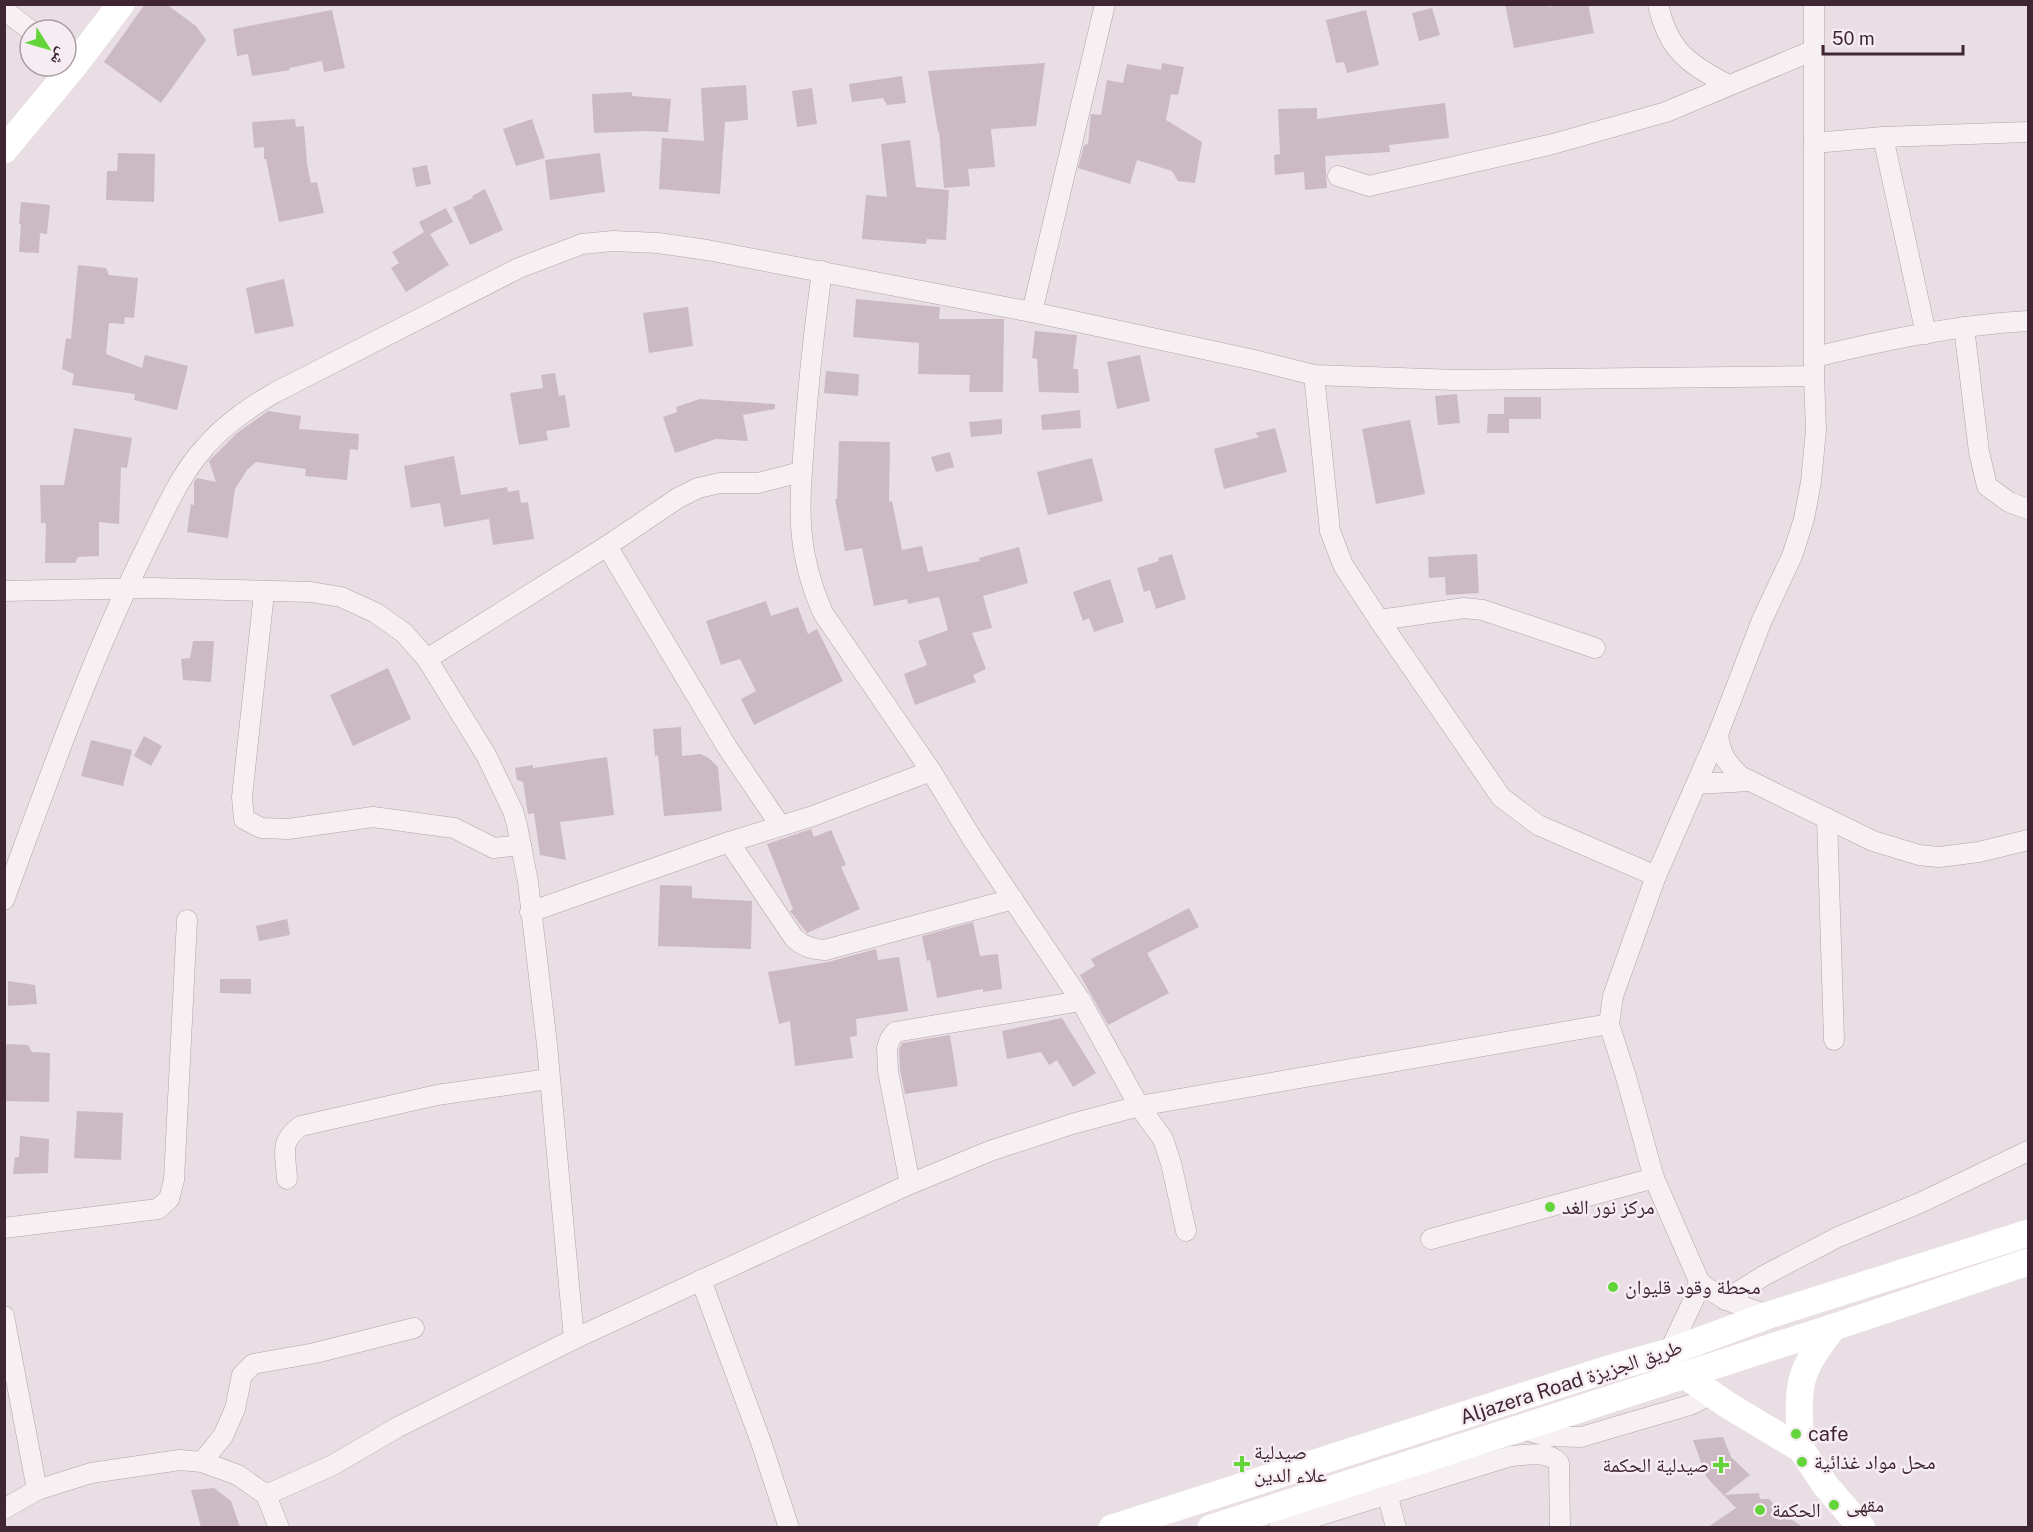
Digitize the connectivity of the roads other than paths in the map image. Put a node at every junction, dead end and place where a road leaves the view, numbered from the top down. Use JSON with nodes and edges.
{"nodes":[{"id":1,"x":121,"y":4,"type":"edge"},
{"id":2,"x":1105,"y":4,"type":"edge"},
{"id":3,"x":1658,"y":4,"type":"edge"},
{"id":4,"x":1814,"y":4,"type":"edge"},
{"id":5,"x":4,"y":10,"type":"edge"},
{"id":6,"x":18,"y":21,"type":"edge"},
{"id":7,"x":1814,"y":50,"type":"junction"},
{"id":8,"x":78,"y":55,"type":"edge"},
{"id":9,"x":59,"y":78,"type":"edge"},
{"id":10,"x":1728,"y":85,"type":"junction"},
{"id":11,"x":2028,"y":132,"type":"edge"},
{"id":12,"x":1883,"y":137,"type":"junction"},
{"id":13,"x":1814,"y":143,"type":"junction"},
{"id":14,"x":4,"y":150,"type":"edge"},
{"id":15,"x":1338,"y":176,"type":"dead end"},
{"id":16,"x":822,"y":271,"type":"junction"},
{"id":17,"x":1032,"y":312,"type":"junction"},
{"id":18,"x":2028,"y":321,"type":"edge"},
{"id":19,"x":1964,"y":327,"type":"junction"},
{"id":20,"x":1926,"y":334,"type":"junction"},
{"id":21,"x":1814,"y":366,"type":"junction"},
{"id":22,"x":1314,"y":375,"type":"junction"},
{"id":23,"x":801,"y":472,"type":"junction"},
{"id":24,"x":2028,"y":509,"type":"edge"},
{"id":25,"x":607,"y":546,"type":"junction"},
{"id":26,"x":126,"y":588,"type":"junction"},
{"id":27,"x":4,"y":591,"type":"edge"},
{"id":28,"x":264,"y":592,"type":"junction"},
{"id":29,"x":1379,"y":620,"type":"junction"},
{"id":30,"x":1595,"y":648,"type":"dead end"},
{"id":31,"x":427,"y":659,"type":"junction"},
{"id":32,"x":1719,"y":734,"type":"junction"},
{"id":33,"x":931,"y":771,"type":"junction"},
{"id":34,"x":1750,"y":781,"type":"junction"},
{"id":35,"x":1697,"y":784,"type":"junction"},
{"id":36,"x":1827,"y":819,"type":"junction"},
{"id":37,"x":780,"y":825,"type":"junction"},
{"id":38,"x":2028,"y":840,"type":"edge"},
{"id":39,"x":729,"y":842,"type":"junction"},
{"id":40,"x":521,"y":845,"type":"junction"},
{"id":41,"x":1656,"y":876,"type":"junction"},
{"id":42,"x":1013,"y":899,"type":"junction"},
{"id":43,"x":4,"y":900,"type":"edge"},
{"id":44,"x":530,"y":912,"type":"junction"},
{"id":45,"x":187,"y":920,"type":"dead end"},
{"id":46,"x":1081,"y":1001,"type":"junction"},
{"id":47,"x":1609,"y":1024,"type":"junction"},
{"id":48,"x":1834,"y":1040,"type":"dead end"},
{"id":49,"x":549,"y":1079,"type":"junction"},
{"id":50,"x":1139,"y":1106,"type":"junction"},
{"id":51,"x":2028,"y":1151,"type":"edge"},
{"id":52,"x":1654,"y":1178,"type":"junction"},
{"id":53,"x":287,"y":1179,"type":"dead end"},
{"id":54,"x":910,"y":1184,"type":"junction"},
{"id":55,"x":4,"y":1228,"type":"edge"},
{"id":56,"x":1186,"y":1231,"type":"dead end"},
{"id":57,"x":2028,"y":1233,"type":"edge"},
{"id":58,"x":1431,"y":1239,"type":"dead end"},
{"id":59,"x":2028,"y":1262,"type":"edge"},
{"id":60,"x":702,"y":1280,"type":"junction"},
{"id":61,"x":1699,"y":1281,"type":"junction"},
{"id":62,"x":1725,"y":1300,"type":"junction"},
{"id":63,"x":1769,"y":1315,"type":"junction"},
{"id":64,"x":4,"y":1316,"type":"edge"},
{"id":65,"x":1834,"y":1327,"type":"junction"},
{"id":66,"x":414,"y":1328,"type":"dead end"},
{"id":67,"x":574,"y":1339,"type":"junction"},
{"id":68,"x":1669,"y":1352,"type":"junction"},
{"id":69,"x":1685,"y":1375,"type":"junction"},
{"id":70,"x":1712,"y":1394,"type":"junction"},
{"id":71,"x":1518,"y":1428,"type":"junction"},
{"id":72,"x":1801,"y":1449,"type":"junction"},
{"id":73,"x":1490,"y":1450,"type":"junction"},
{"id":74,"x":202,"y":1462,"type":"junction"},
{"id":75,"x":1384,"y":1483,"type":"junction"},
{"id":76,"x":37,"y":1490,"type":"junction"},
{"id":77,"x":266,"y":1495,"type":"junction"},
{"id":78,"x":4,"y":1509,"type":"edge"},
{"id":79,"x":279,"y":1527,"type":"edge"},
{"id":80,"x":789,"y":1527,"type":"edge"},
{"id":81,"x":1112,"y":1527,"type":"edge"},
{"id":82,"x":1211,"y":1527,"type":"edge"},
{"id":83,"x":1279,"y":1527,"type":"edge"},
{"id":84,"x":1396,"y":1527,"type":"edge"},
{"id":85,"x":1560,"y":1527,"type":"edge"},
{"id":86,"x":1862,"y":1527,"type":"edge"}],
"edges":[{"from":1,"to":8,"type":"main road"},
{"from":2,"to":17,"type":"street"},
{"from":3,"to":10,"type":"street"},
{"from":4,"to":7,"type":"street"},
{"from":5,"to":6,"type":"street"},
{"from":7,"to":10,"type":"street"},
{"from":7,"to":13,"type":"street"},
{"from":9,"to":14,"type":"main road"},
{"from":10,"to":15,"type":"street"},
{"from":11,"to":12,"type":"street"},
{"from":12,"to":13,"type":"street"},
{"from":12,"to":20,"type":"street"},
{"from":13,"to":21,"type":"street"},
{"from":16,"to":17,"type":"street"},
{"from":16,"to":23,"type":"street"},
{"from":16,"to":26,"type":"street"},
{"from":17,"to":22,"type":"street"},
{"from":18,"to":19,"type":"street"},
{"from":19,"to":20,"type":"street"},
{"from":19,"to":24,"type":"street"},
{"from":20,"to":21,"type":"street"},
{"from":21,"to":22,"type":"street"},
{"from":21,"to":32,"type":"street"},
{"from":22,"to":29,"type":"street"},
{"from":23,"to":25,"type":"street"},
{"from":23,"to":33,"type":"street"},
{"from":25,"to":31,"type":"street"},
{"from":25,"to":37,"type":"street"},
{"from":26,"to":27,"type":"street"},
{"from":26,"to":28,"type":"street"},
{"from":26,"to":43,"type":"street"},
{"from":28,"to":31,"type":"street"},
{"from":28,"to":40,"type":"street"},
{"from":29,"to":30,"type":"street"},
{"from":29,"to":41,"type":"street"},
{"from":31,"to":40,"type":"street"},
{"from":32,"to":34,"type":"street"},
{"from":32,"to":35,"type":"street"},
{"from":33,"to":37,"type":"street"},
{"from":33,"to":42,"type":"street"},
{"from":34,"to":35,"type":"street"},
{"from":34,"to":36,"type":"street"},
{"from":35,"to":41,"type":"street"},
{"from":36,"to":38,"type":"street"},
{"from":36,"to":48,"type":"street"},
{"from":37,"to":39,"type":"street"},
{"from":39,"to":42,"type":"street"},
{"from":39,"to":44,"type":"street"},
{"from":40,"to":44,"type":"street"},
{"from":41,"to":47,"type":"street"},
{"from":42,"to":46,"type":"street"},
{"from":44,"to":49,"type":"street"},
{"from":45,"to":55,"type":"street"},
{"from":46,"to":50,"type":"street"},
{"from":46,"to":54,"type":"street"},
{"from":47,"to":50,"type":"street"},
{"from":47,"to":52,"type":"street"},
{"from":49,"to":53,"type":"street"},
{"from":49,"to":67,"type":"street"},
{"from":50,"to":54,"type":"street"},
{"from":50,"to":56,"type":"street"},
{"from":51,"to":62,"type":"street"},
{"from":52,"to":58,"type":"street"},
{"from":52,"to":61,"type":"street"},
{"from":54,"to":60,"type":"street"},
{"from":57,"to":63,"type":"main road","name":"Aljazera Road طريق الجزيزة"},
{"from":59,"to":65,"type":"main road","name":"Aljazera Road طريق الجزيزة"},
{"from":60,"to":67,"type":"street"},
{"from":60,"to":80,"type":"street"},
{"from":61,"to":62,"type":"street"},
{"from":61,"to":68,"type":"street"},
{"from":62,"to":63,"type":"street"},
{"from":63,"to":68,"type":"main road","name":"Aljazera Road طريق الجزيزة"},
{"from":64,"to":76,"type":"street"},
{"from":65,"to":69,"type":"main road","name":"Aljazera Road طريق الجزيزة"},
{"from":65,"to":72,"type":"main road"},
{"from":66,"to":74,"type":"street"},
{"from":67,"to":77,"type":"street"},
{"from":68,"to":81,"type":"main road","name":"Aljazera Road طريق الجزيزة"},
{"from":69,"to":70,"type":"main road"},
{"from":69,"to":71,"type":"main road","name":"Aljazera Road طريق الجزيزة"},
{"from":70,"to":71,"type":"street"},
{"from":70,"to":72,"type":"main road"},
{"from":71,"to":73,"type":"main road","name":"Aljazera Road طريق الجزيزة"},
{"from":72,"to":86,"type":"main road"},
{"from":73,"to":75,"type":"main road","name":"Aljazera Road طريق الجزيزة"},
{"from":73,"to":85,"type":"street"},
{"from":74,"to":76,"type":"street"},
{"from":74,"to":77,"type":"street"},
{"from":75,"to":82,"type":"main road","name":"Aljazera Road طريق الجزيزة"},
{"from":75,"to":83,"type":"street"},
{"from":75,"to":84,"type":"street"},
{"from":76,"to":78,"type":"street"},
{"from":77,"to":79,"type":"street"}]}
